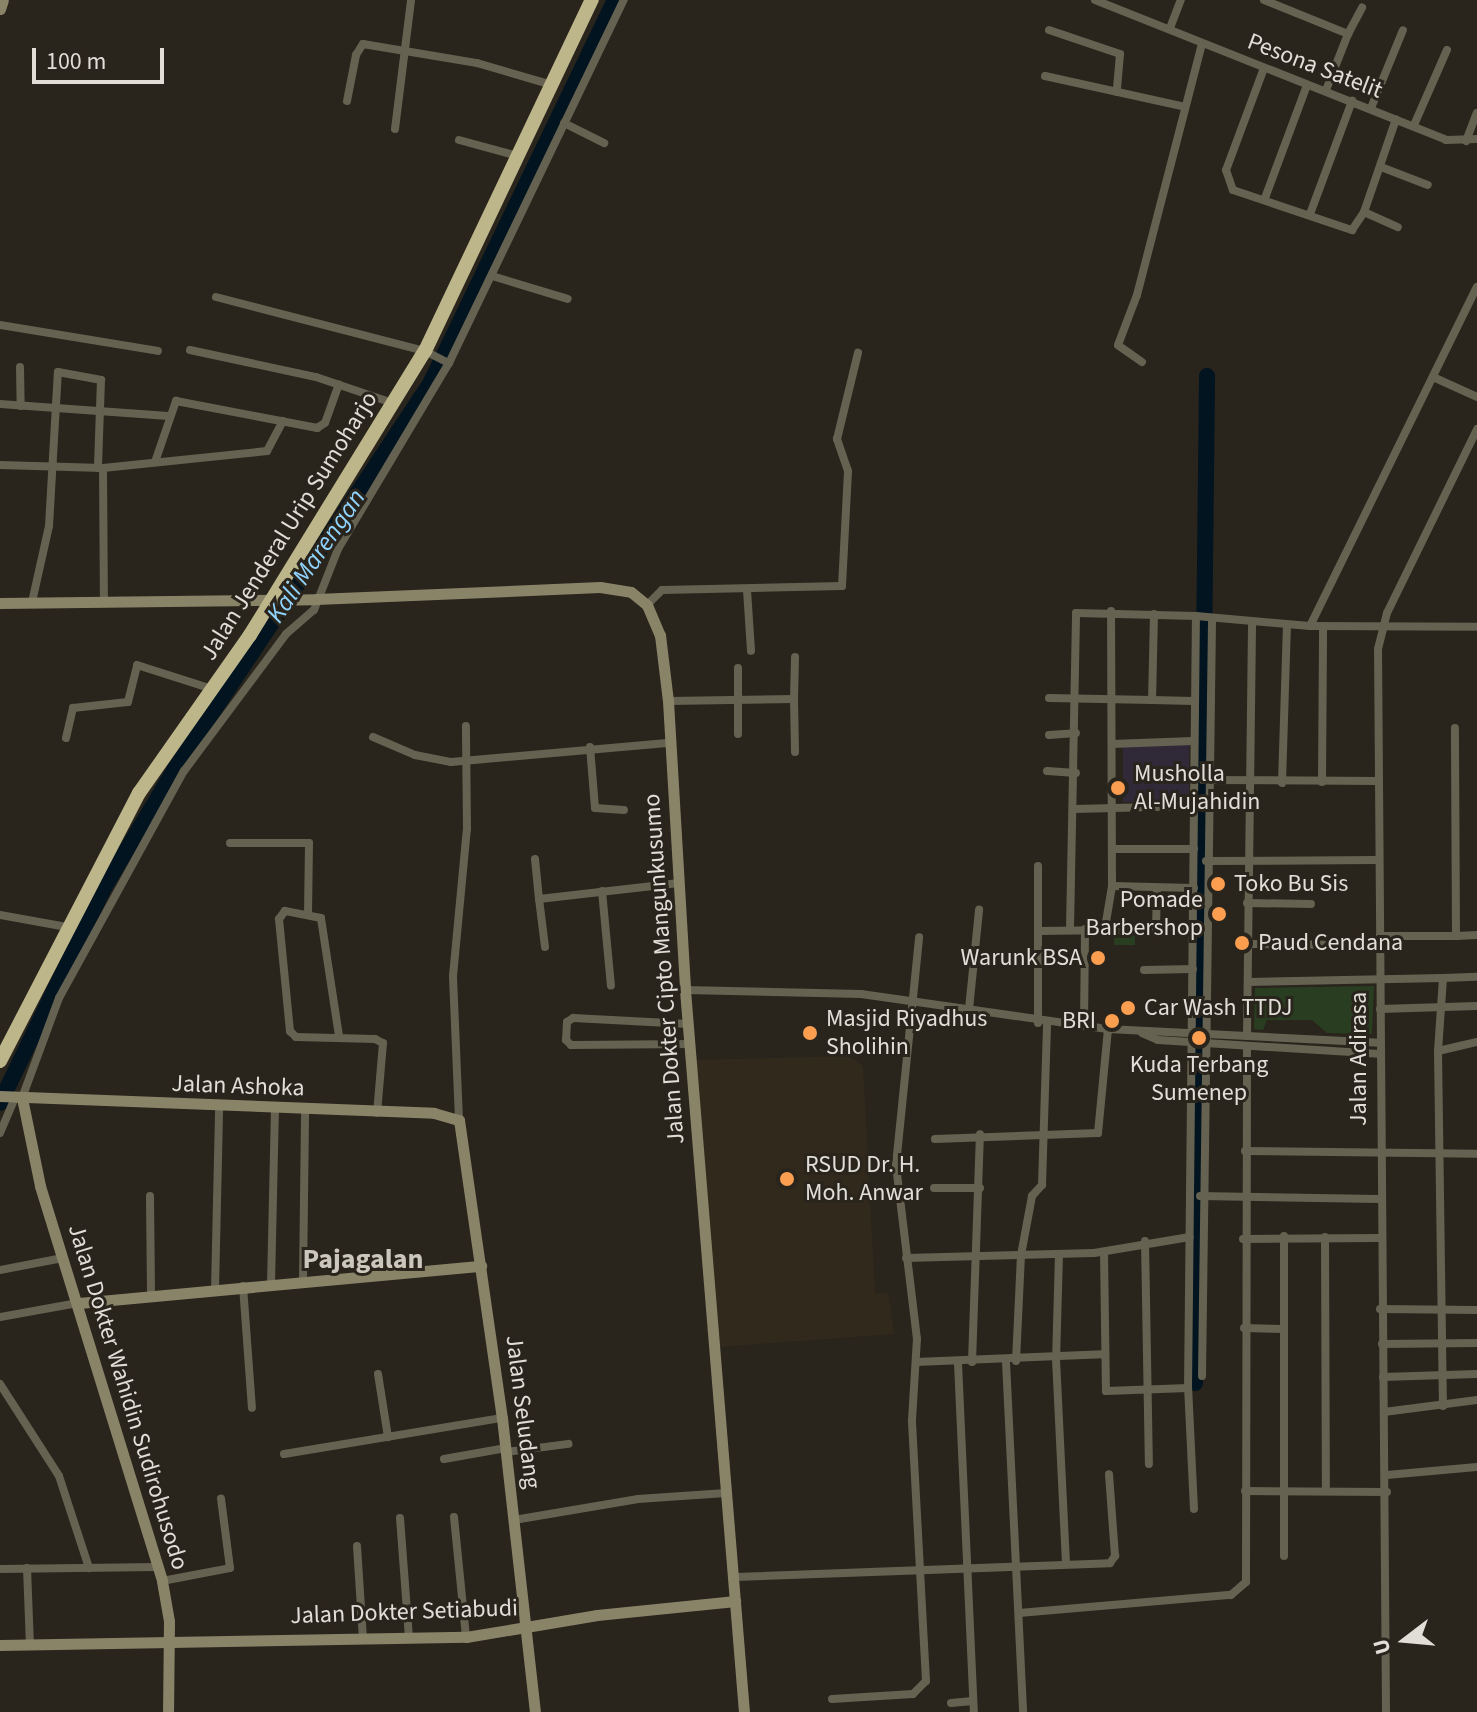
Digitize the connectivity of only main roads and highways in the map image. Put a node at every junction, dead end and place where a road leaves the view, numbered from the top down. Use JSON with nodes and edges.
{"nodes":[{"id":1,"x":592,"y":0,"type":"edge"},
{"id":2,"x":0,"y":1061,"type":"edge"}],
"edges":[{"from":1,"to":2,"type":"highway","name":"Jalan Jenderal Urip Sumoharjo"}]}
